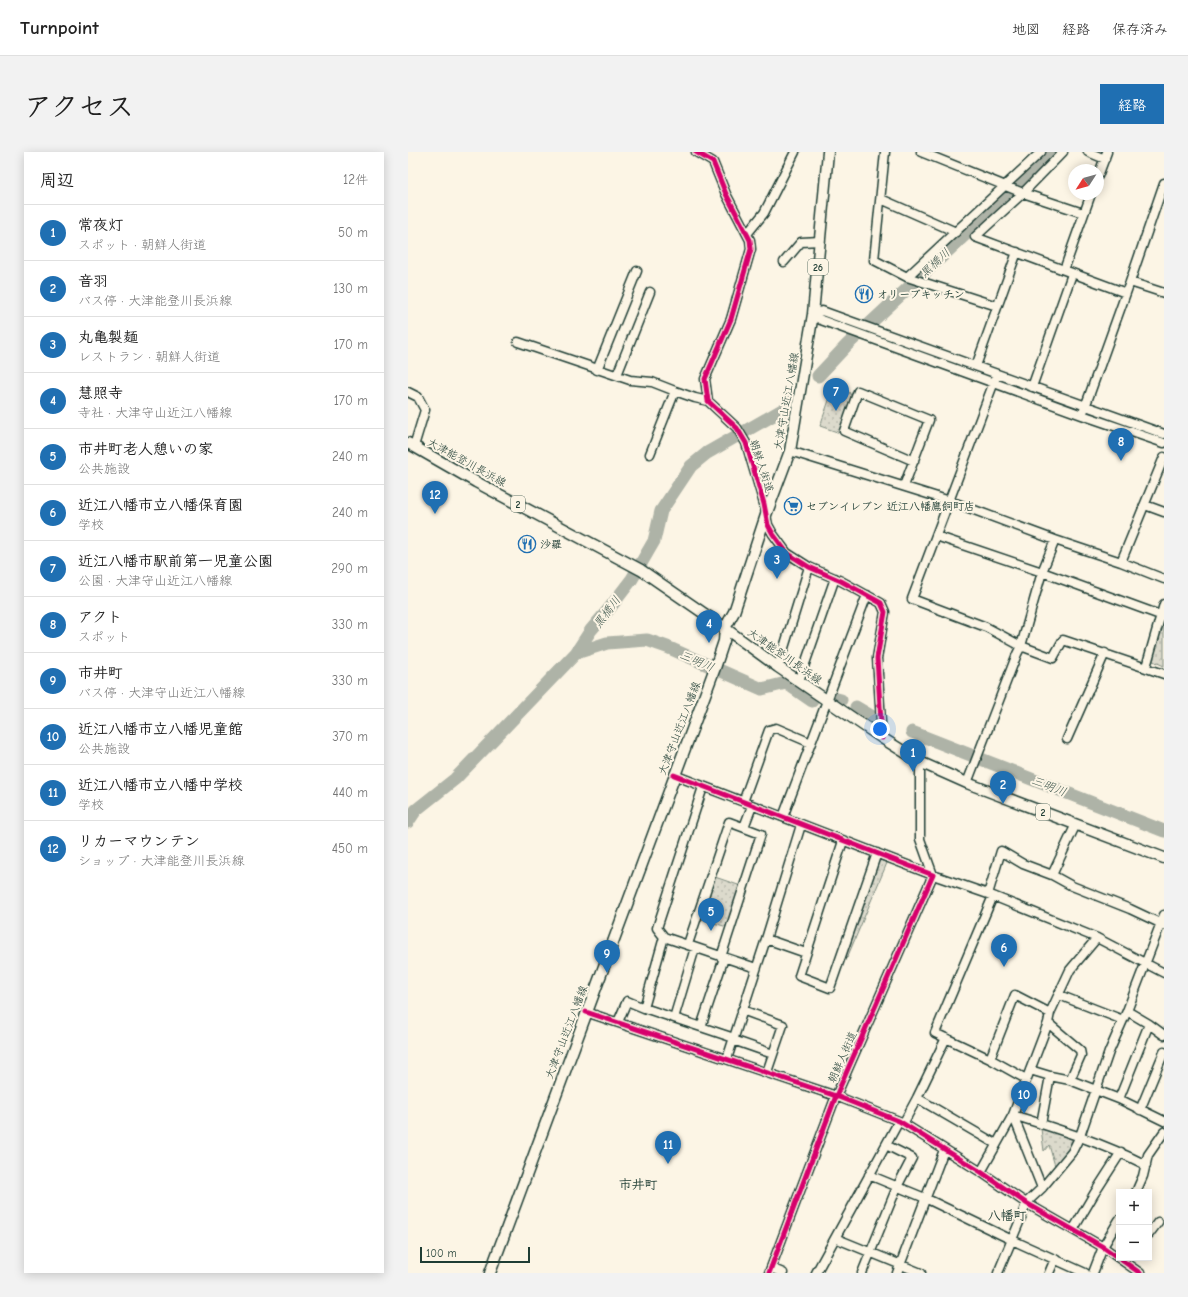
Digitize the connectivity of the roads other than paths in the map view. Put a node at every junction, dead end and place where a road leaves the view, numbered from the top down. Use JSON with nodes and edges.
{"nodes":[{"id":1,"x":696,"y":152,"type":"edge"},
{"id":2,"x":795,"y":152,"type":"edge"},
{"id":3,"x":828,"y":152,"type":"edge"},
{"id":4,"x":886,"y":152,"type":"edge"},
{"id":5,"x":921,"y":152,"type":"edge"},
{"id":6,"x":1041,"y":152,"type":"edge"},
{"id":7,"x":1063,"y":152,"type":"edge"},
{"id":8,"x":1088,"y":152,"type":"edge"},
{"id":9,"x":1106,"y":155,"type":"edge"},
{"id":10,"x":1164,"y":183,"type":"edge"},
{"id":11,"x":1006,"y":185,"type":"junction"},
{"id":12,"x":1023,"y":193,"type":"junction"},
{"id":13,"x":881,"y":199,"type":"junction"},
{"id":14,"x":1089,"y":200,"type":"edge"},
{"id":15,"x":1083,"y":214,"type":"junction"},
{"id":16,"x":956,"y":232,"type":"junction"},
{"id":17,"x":747,"y":234,"type":"junction"},
{"id":18,"x":820,"y":241,"type":"junction"},
{"id":19,"x":1017,"y":252,"type":"junction"},
{"id":20,"x":784,"y":262,"type":"dead end"},
{"id":21,"x":637,"y":271,"type":"dead end"},
{"id":22,"x":1068,"y":272,"type":"junction"},
{"id":23,"x":907,"y":277,"type":"junction"},
{"id":24,"x":1130,"y":282,"type":"junction"},
{"id":25,"x":650,"y":292,"type":"dead end"},
{"id":26,"x":1126,"y":293,"type":"junction"},
{"id":27,"x":1164,"y":293,"type":"edge"},
{"id":28,"x":997,"y":306,"type":"junction"},
{"id":29,"x":813,"y":314,"type":"junction"},
{"id":30,"x":518,"y":342,"type":"dead end"},
{"id":31,"x":976,"y":366,"type":"junction"},
{"id":32,"x":598,"y":370,"type":"junction"},
{"id":33,"x":617,"y":375,"type":"junction"},
{"id":34,"x":995,"y":378,"type":"junction"},
{"id":35,"x":1032,"y":387,"type":"junction"},
{"id":36,"x":675,"y":391,"type":"junction"},
{"id":37,"x":408,"y":392,"type":"edge"},
{"id":38,"x":708,"y":401,"type":"junction"},
{"id":39,"x":1086,"y":406,"type":"junction"},
{"id":40,"x":1082,"y":415,"type":"junction"},
{"id":41,"x":1164,"y":434,"type":"edge"},
{"id":42,"x":1164,"y":442,"type":"edge"},
{"id":43,"x":411,"y":444,"type":"edge"},
{"id":44,"x":790,"y":451,"type":"junction"},
{"id":45,"x":650,"y":454,"type":"dead end"},
{"id":46,"x":1164,"y":457,"type":"edge"},
{"id":47,"x":914,"y":461,"type":"junction"},
{"id":48,"x":904,"y":486,"type":"junction"},
{"id":49,"x":950,"y":501,"type":"junction"},
{"id":50,"x":1145,"y":505,"type":"junction"},
{"id":51,"x":1164,"y":512,"type":"edge"},
{"id":52,"x":766,"y":515,"type":"junction"},
{"id":53,"x":936,"y":536,"type":"junction"},
{"id":54,"x":1054,"y":540,"type":"junction"},
{"id":55,"x":1121,"y":562,"type":"junction"},
{"id":56,"x":809,"y":567,"type":"junction"},
{"id":57,"x":1042,"y":572,"type":"junction"},
{"id":58,"x":835,"y":578,"type":"junction"},
{"id":59,"x":1164,"y":579,"type":"edge"},
{"id":60,"x":867,"y":595,"type":"junction"},
{"id":61,"x":1164,"y":604,"type":"edge"},
{"id":62,"x":1160,"y":615,"type":"junction"},
{"id":63,"x":725,"y":628,"type":"junction"},
{"id":64,"x":1021,"y":646,"type":"junction"},
{"id":65,"x":1105,"y":653,"type":"junction"},
{"id":66,"x":778,"y":667,"type":"junction"},
{"id":67,"x":1146,"y":667,"type":"junction"},
{"id":68,"x":1164,"y":674,"type":"edge"},
{"id":69,"x":799,"y":681,"type":"junction"},
{"id":70,"x":828,"y":700,"type":"junction"},
{"id":71,"x":882,"y":738,"type":"junction"},
{"id":72,"x":1067,"y":739,"type":"dead end"},
{"id":73,"x":811,"y":742,"type":"junction"},
{"id":74,"x":922,"y":763,"type":"junction"},
{"id":75,"x":674,"y":775,"type":"junction"},
{"id":76,"x":967,"y":783,"type":"junction"},
{"id":77,"x":703,"y":787,"type":"junction"},
{"id":78,"x":743,"y":802,"type":"junction"},
{"id":79,"x":752,"y":806,"type":"junction"},
{"id":80,"x":783,"y":817,"type":"junction"},
{"id":81,"x":1076,"y":824,"type":"junction"},
{"id":82,"x":802,"y":825,"type":"junction"},
{"id":83,"x":744,"y":827,"type":"junction"},
{"id":84,"x":843,"y":841,"type":"junction"},
{"id":85,"x":877,"y":853,"type":"junction"},
{"id":86,"x":1164,"y":858,"type":"edge"},
{"id":87,"x":933,"y":875,"type":"junction"},
{"id":88,"x":1052,"y":875,"type":"junction"},
{"id":89,"x":991,"y":895,"type":"junction"},
{"id":90,"x":1164,"y":915,"type":"edge"},
{"id":91,"x":1162,"y":924,"type":"edge"},
{"id":92,"x":664,"y":937,"type":"junction"},
{"id":93,"x":1097,"y":938,"type":"junction"},
{"id":94,"x":766,"y":939,"type":"junction"},
{"id":95,"x":692,"y":946,"type":"junction"},
{"id":96,"x":806,"y":953,"type":"junction"},
{"id":97,"x":723,"y":957,"type":"junction"},
{"id":98,"x":1145,"y":963,"type":"junction"},
{"id":99,"x":756,"y":968,"type":"junction"},
{"id":100,"x":1164,"y":973,"type":"edge"},
{"id":101,"x":1059,"y":995,"type":"junction"},
{"id":102,"x":644,"y":1008,"type":"junction"},
{"id":103,"x":742,"y":1010,"type":"junction"},
{"id":104,"x":1127,"y":1011,"type":"junction"},
{"id":105,"x":586,"y":1012,"type":"junction"},
{"id":106,"x":1050,"y":1013,"type":"junction"},
{"id":107,"x":674,"y":1018,"type":"junction"},
{"id":108,"x":1123,"y":1020,"type":"junction"},
{"id":109,"x":618,"y":1022,"type":"junction"},
{"id":110,"x":1048,"y":1023,"type":"junction"},
{"id":111,"x":1150,"y":1024,"type":"junction"},
{"id":112,"x":701,"y":1027,"type":"junction"},
{"id":113,"x":1164,"y":1035,"type":"edge"},
{"id":114,"x":946,"y":1038,"type":"junction"},
{"id":115,"x":733,"y":1039,"type":"junction"},
{"id":116,"x":1164,"y":1052,"type":"edge"},
{"id":117,"x":773,"y":1054,"type":"junction"},
{"id":118,"x":727,"y":1059,"type":"junction"},
{"id":119,"x":990,"y":1059,"type":"junction"},
{"id":120,"x":1030,"y":1070,"type":"junction"},
{"id":121,"x":767,"y":1072,"type":"junction"},
{"id":122,"x":1050,"y":1076,"type":"junction"},
{"id":123,"x":1026,"y":1079,"type":"junction"},
{"id":124,"x":1070,"y":1080,"type":"junction"},
{"id":125,"x":1097,"y":1090,"type":"junction"},
{"id":126,"x":836,"y":1096,"type":"junction"},
{"id":127,"x":917,"y":1098,"type":"junction"},
{"id":128,"x":1119,"y":1099,"type":"junction"},
{"id":129,"x":1140,"y":1110,"type":"junction"},
{"id":130,"x":1013,"y":1115,"type":"junction"},
{"id":131,"x":1164,"y":1121,"type":"edge"},
{"id":132,"x":901,"y":1123,"type":"junction"},
{"id":133,"x":1041,"y":1124,"type":"junction"},
{"id":134,"x":1164,"y":1132,"type":"edge"},
{"id":135,"x":1080,"y":1136,"type":"junction"},
{"id":136,"x":996,"y":1144,"type":"junction"},
{"id":137,"x":886,"y":1145,"type":"junction"},
{"id":138,"x":944,"y":1150,"type":"junction"},
{"id":139,"x":1121,"y":1152,"type":"junction"},
{"id":140,"x":1146,"y":1165,"type":"junction"},
{"id":141,"x":981,"y":1172,"type":"junction"},
{"id":142,"x":869,"y":1175,"type":"junction"},
{"id":143,"x":897,"y":1187,"type":"junction"},
{"id":144,"x":1042,"y":1188,"type":"junction"},
{"id":145,"x":1137,"y":1189,"type":"edge"},
{"id":146,"x":925,"y":1198,"type":"junction"},
{"id":147,"x":1026,"y":1203,"type":"junction"},
{"id":148,"x":1158,"y":1222,"type":"dead end"},
{"id":149,"x":1116,"y":1225,"type":"edge"},
{"id":150,"x":1073,"y":1230,"type":"junction"},
{"id":151,"x":1152,"y":1230,"type":"edge"},
{"id":152,"x":835,"y":1238,"type":"junction"},
{"id":153,"x":1012,"y":1240,"type":"junction"},
{"id":154,"x":1103,"y":1247,"type":"junction"},
{"id":155,"x":871,"y":1252,"type":"junction"},
{"id":156,"x":1116,"y":1254,"type":"edge"},
{"id":157,"x":1055,"y":1260,"type":"junction"},
{"id":158,"x":1129,"y":1261,"type":"edge"},
{"id":159,"x":900,"y":1264,"type":"junction"},
{"id":160,"x":770,"y":1270,"type":"edge"},
{"id":161,"x":490,"y":1273,"type":"edge"},
{"id":162,"x":784,"y":1273,"type":"edge"},
{"id":163,"x":816,"y":1273,"type":"edge"},
{"id":164,"x":862,"y":1273,"type":"edge"},
{"id":165,"x":897,"y":1273,"type":"edge"},
{"id":166,"x":921,"y":1273,"type":"edge"},
{"id":167,"x":998,"y":1273,"type":"edge"},
{"id":168,"x":1049,"y":1273,"type":"edge"},
{"id":169,"x":1085,"y":1273,"type":"edge"},
{"id":170,"x":1093,"y":1273,"type":"edge"},
{"id":171,"x":1138,"y":1273,"type":"edge"}],
"edges":[{"from":1,"to":17,"type":"street"},
{"from":2,"to":17,"type":"street"},
{"from":3,"to":18,"type":"main road","name":"大津守山近江八幡線","number":"26"},
{"from":4,"to":13,"type":"street"},
{"from":5,"to":11,"type":"street"},
{"from":6,"to":11,"type":"street"},
{"from":7,"to":12,"type":"street"},
{"from":8,"to":9,"type":"street"},
{"from":10,"to":24,"type":"street"},
{"from":11,"to":12,"type":"street"},
{"from":11,"to":16,"type":"street"},
{"from":12,"to":15,"type":"street"},
{"from":12,"to":19,"type":"street"},
{"from":13,"to":16,"type":"street"},
{"from":13,"to":23,"type":"street"},
{"from":14,"to":15,"type":"street"},
{"from":15,"to":22,"type":"street"},
{"from":16,"to":23,"type":"street"},
{"from":17,"to":38,"type":"street"},
{"from":18,"to":20,"type":"street"},
{"from":18,"to":29,"type":"main road","name":"大津守山近江八幡線","number":"26"},
{"from":19,"to":22,"type":"street"},
{"from":19,"to":28,"type":"street"},
{"from":21,"to":32,"type":"street"},
{"from":22,"to":26,"type":"street"},
{"from":22,"to":35,"type":"street"},
{"from":23,"to":28,"type":"street"},
{"from":24,"to":26,"type":"street"},
{"from":24,"to":27,"type":"street"},
{"from":25,"to":33,"type":"street"},
{"from":26,"to":39,"type":"street"},
{"from":28,"to":31,"type":"street"},
{"from":29,"to":31,"type":"street"},
{"from":29,"to":34,"type":"street"},
{"from":29,"to":44,"type":"main road","name":"大津守山近江八幡線","number":"26"},
{"from":30,"to":32,"type":"street"},
{"from":31,"to":34,"type":"street"},
{"from":32,"to":33,"type":"street"},
{"from":33,"to":36,"type":"street"},
{"from":34,"to":35,"type":"street"},
{"from":34,"to":40,"type":"street"},
{"from":34,"to":49,"type":"street"},
{"from":35,"to":39,"type":"street"},
{"from":36,"to":38,"type":"street"},
{"from":36,"to":45,"type":"street"},
{"from":37,"to":43,"type":"street"},
{"from":38,"to":52,"type":"street","name":"朝鮮人街道"},
{"from":39,"to":40,"type":"street"},
{"from":39,"to":41,"type":"street"},
{"from":40,"to":42,"type":"street"},
{"from":43,"to":63,"type":"main road","name":"大津能登川長浜線","number":"2"},
{"from":44,"to":48,"type":"street"},
{"from":44,"to":52,"type":"main road","name":"大津守山近江八幡線","number":"26"},
{"from":46,"to":50,"type":"street"},
{"from":47,"to":47,"type":"street"},
{"from":47,"to":48,"type":"street"},
{"from":48,"to":49,"type":"street"},
{"from":49,"to":53,"type":"street"},
{"from":49,"to":54,"type":"street"},
{"from":50,"to":51,"type":"street"},
{"from":50,"to":55,"type":"street"},
{"from":52,"to":56,"type":"street","name":"朝鮮人街道"},
{"from":52,"to":63,"type":"main road","name":"大津守山近江八幡線","number":"26"},
{"from":53,"to":57,"type":"street"},
{"from":53,"to":64,"type":"street"},
{"from":54,"to":55,"type":"street"},
{"from":54,"to":57,"type":"street"},
{"from":55,"to":59,"type":"street"},
{"from":56,"to":58,"type":"street","name":"朝鮮人街道"},
{"from":56,"to":66,"type":"street"},
{"from":57,"to":62,"type":"street"},
{"from":57,"to":64,"type":"street"},
{"from":58,"to":60,"type":"street","name":"朝鮮人街道"},
{"from":58,"to":69,"type":"street"},
{"from":60,"to":70,"type":"street"},
{"from":60,"to":71,"type":"street","name":"朝鮮人街道"},
{"from":61,"to":62,"type":"street"},
{"from":62,"to":67,"type":"street"},
{"from":63,"to":66,"type":"main road","name":"大津能登川長浜線","number":"2"},
{"from":63,"to":75,"type":"main road","name":"大津守山近江八幡線","number":"26"},
{"from":64,"to":65,"type":"street"},
{"from":64,"to":76,"type":"street"},
{"from":65,"to":67,"type":"street"},
{"from":65,"to":72,"type":"street"},
{"from":66,"to":69,"type":"main road","name":"大津能登川長浜線","number":"2"},
{"from":67,"to":68,"type":"street"},
{"from":69,"to":70,"type":"main road","name":"大津能登川長浜線","number":"2"},
{"from":70,"to":71,"type":"main road","name":"大津能登川長浜線","number":"2"},
{"from":70,"to":73,"type":"street"},
{"from":71,"to":74,"type":"main road","name":"大津能登川長浜線","number":"2"},
{"from":73,"to":78,"type":"street"},
{"from":73,"to":80,"type":"street"},
{"from":74,"to":76,"type":"main road","name":"大津能登川長浜線","number":"2"},
{"from":74,"to":87,"type":"street"},
{"from":75,"to":77,"type":"street"},
{"from":75,"to":105,"type":"main road","name":"大津守山近江八幡線","number":"26"},
{"from":76,"to":81,"type":"main road","name":"大津能登川長浜線","number":"2"},
{"from":77,"to":78,"type":"street"},
{"from":77,"to":92,"type":"street"},
{"from":78,"to":79,"type":"street"},
{"from":79,"to":80,"type":"street"},
{"from":79,"to":83,"type":"street"},
{"from":80,"to":82,"type":"street"},
{"from":81,"to":86,"type":"main road","name":"大津能登川長浜線","number":"2"},
{"from":81,"to":88,"type":"street"},
{"from":82,"to":84,"type":"street"},
{"from":82,"to":94,"type":"street"},
{"from":83,"to":95,"type":"street"},
{"from":83,"to":97,"type":"street"},
{"from":84,"to":85,"type":"street"},
{"from":84,"to":96,"type":"street"},
{"from":85,"to":87,"type":"street"},
{"from":85,"to":96,"type":"street"},
{"from":87,"to":89,"type":"street"},
{"from":87,"to":126,"type":"street","name":"朝鮮人街道"},
{"from":88,"to":89,"type":"street"},
{"from":88,"to":91,"type":"street"},
{"from":89,"to":93,"type":"street"},
{"from":89,"to":114,"type":"street"},
{"from":90,"to":91,"type":"street"},
{"from":91,"to":98,"type":"street"},
{"from":92,"to":95,"type":"street"},
{"from":92,"to":102,"type":"street"},
{"from":93,"to":98,"type":"street"},
{"from":93,"to":101,"type":"street"},
{"from":94,"to":96,"type":"street"},
{"from":94,"to":99,"type":"street"},
{"from":95,"to":97,"type":"street"},
{"from":95,"to":107,"type":"street"},
{"from":97,"to":99,"type":"street"},
{"from":97,"to":112,"type":"street"},
{"from":98,"to":100,"type":"street"},
{"from":98,"to":104,"type":"street"},
{"from":99,"to":103,"type":"street"},
{"from":101,"to":106,"type":"street"},
{"from":101,"to":108,"type":"street"},
{"from":102,"to":107,"type":"street"},
{"from":102,"to":109,"type":"street"},
{"from":103,"to":115,"type":"street"},
{"from":103,"to":117,"type":"street"},
{"from":104,"to":108,"type":"street"},
{"from":104,"to":111,"type":"street"},
{"from":105,"to":109,"type":"street"},
{"from":105,"to":161,"type":"main road","name":"大津守山近江八幡線","number":"26"},
{"from":106,"to":110,"type":"street"},
{"from":106,"to":119,"type":"street"},
{"from":107,"to":112,"type":"street"},
{"from":108,"to":125,"type":"street"},
{"from":109,"to":118,"type":"street"},
{"from":110,"to":120,"type":"street"},
{"from":110,"to":124,"type":"street"},
{"from":111,"to":113,"type":"street"},
{"from":111,"to":128,"type":"street"},
{"from":112,"to":115,"type":"street"},
{"from":114,"to":119,"type":"street"},
{"from":114,"to":127,"type":"street"},
{"from":115,"to":117,"type":"street"},
{"from":115,"to":118,"type":"street"},
{"from":116,"to":129,"type":"street"},
{"from":117,"to":121,"type":"street"},
{"from":118,"to":121,"type":"street"},
{"from":119,"to":123,"type":"street"},
{"from":120,"to":122,"type":"street"},
{"from":120,"to":123,"type":"street"},
{"from":121,"to":126,"type":"street"},
{"from":122,"to":124,"type":"street"},
{"from":122,"to":133,"type":"street"},
{"from":123,"to":130,"type":"street"},
{"from":124,"to":125,"type":"street"},
{"from":125,"to":128,"type":"street"},
{"from":125,"to":135,"type":"street"},
{"from":126,"to":132,"type":"street"},
{"from":126,"to":160,"type":"street","name":"朝鮮人街道"},
{"from":127,"to":132,"type":"street"},
{"from":127,"to":136,"type":"street"},
{"from":128,"to":129,"type":"street"},
{"from":129,"to":131,"type":"street"},
{"from":130,"to":133,"type":"street"},
{"from":130,"to":136,"type":"street"},
{"from":130,"to":144,"type":"street"},
{"from":132,"to":137,"type":"street"},
{"from":132,"to":138,"type":"street"},
{"from":133,"to":135,"type":"street"},
{"from":134,"to":140,"type":"street"},
{"from":135,"to":139,"type":"street"},
{"from":135,"to":144,"type":"street"},
{"from":136,"to":141,"type":"street"},
{"from":137,"to":142,"type":"street"},
{"from":137,"to":143,"type":"street"},
{"from":138,"to":141,"type":"street"},
{"from":138,"to":146,"type":"street"},
{"from":139,"to":140,"type":"street"},
{"from":139,"to":150,"type":"street"},
{"from":140,"to":145,"type":"street"},
{"from":141,"to":147,"type":"street"},
{"from":142,"to":143,"type":"street"},
{"from":142,"to":152,"type":"street"},
{"from":143,"to":146,"type":"street"},
{"from":143,"to":155,"type":"street"},
{"from":144,"to":147,"type":"street"},
{"from":146,"to":153,"type":"street"},
{"from":146,"to":159,"type":"street"},
{"from":147,"to":150,"type":"street"},
{"from":147,"to":153,"type":"street"},
{"from":148,"to":151,"type":"street"},
{"from":149,"to":154,"type":"street"},
{"from":150,"to":154,"type":"street"},
{"from":152,"to":155,"type":"street"},
{"from":152,"to":163,"type":"street"},
{"from":153,"to":157,"type":"street"},
{"from":153,"to":167,"type":"street"},
{"from":154,"to":156,"type":"street"},
{"from":154,"to":170,"type":"street"},
{"from":155,"to":159,"type":"street"},
{"from":155,"to":164,"type":"street"},
{"from":157,"to":168,"type":"street"},
{"from":157,"to":169,"type":"street"},
{"from":158,"to":171,"type":"street"},
{"from":159,"to":165,"type":"street"},
{"from":159,"to":166,"type":"street"},
{"from":160,"to":162,"type":"street"}]}
